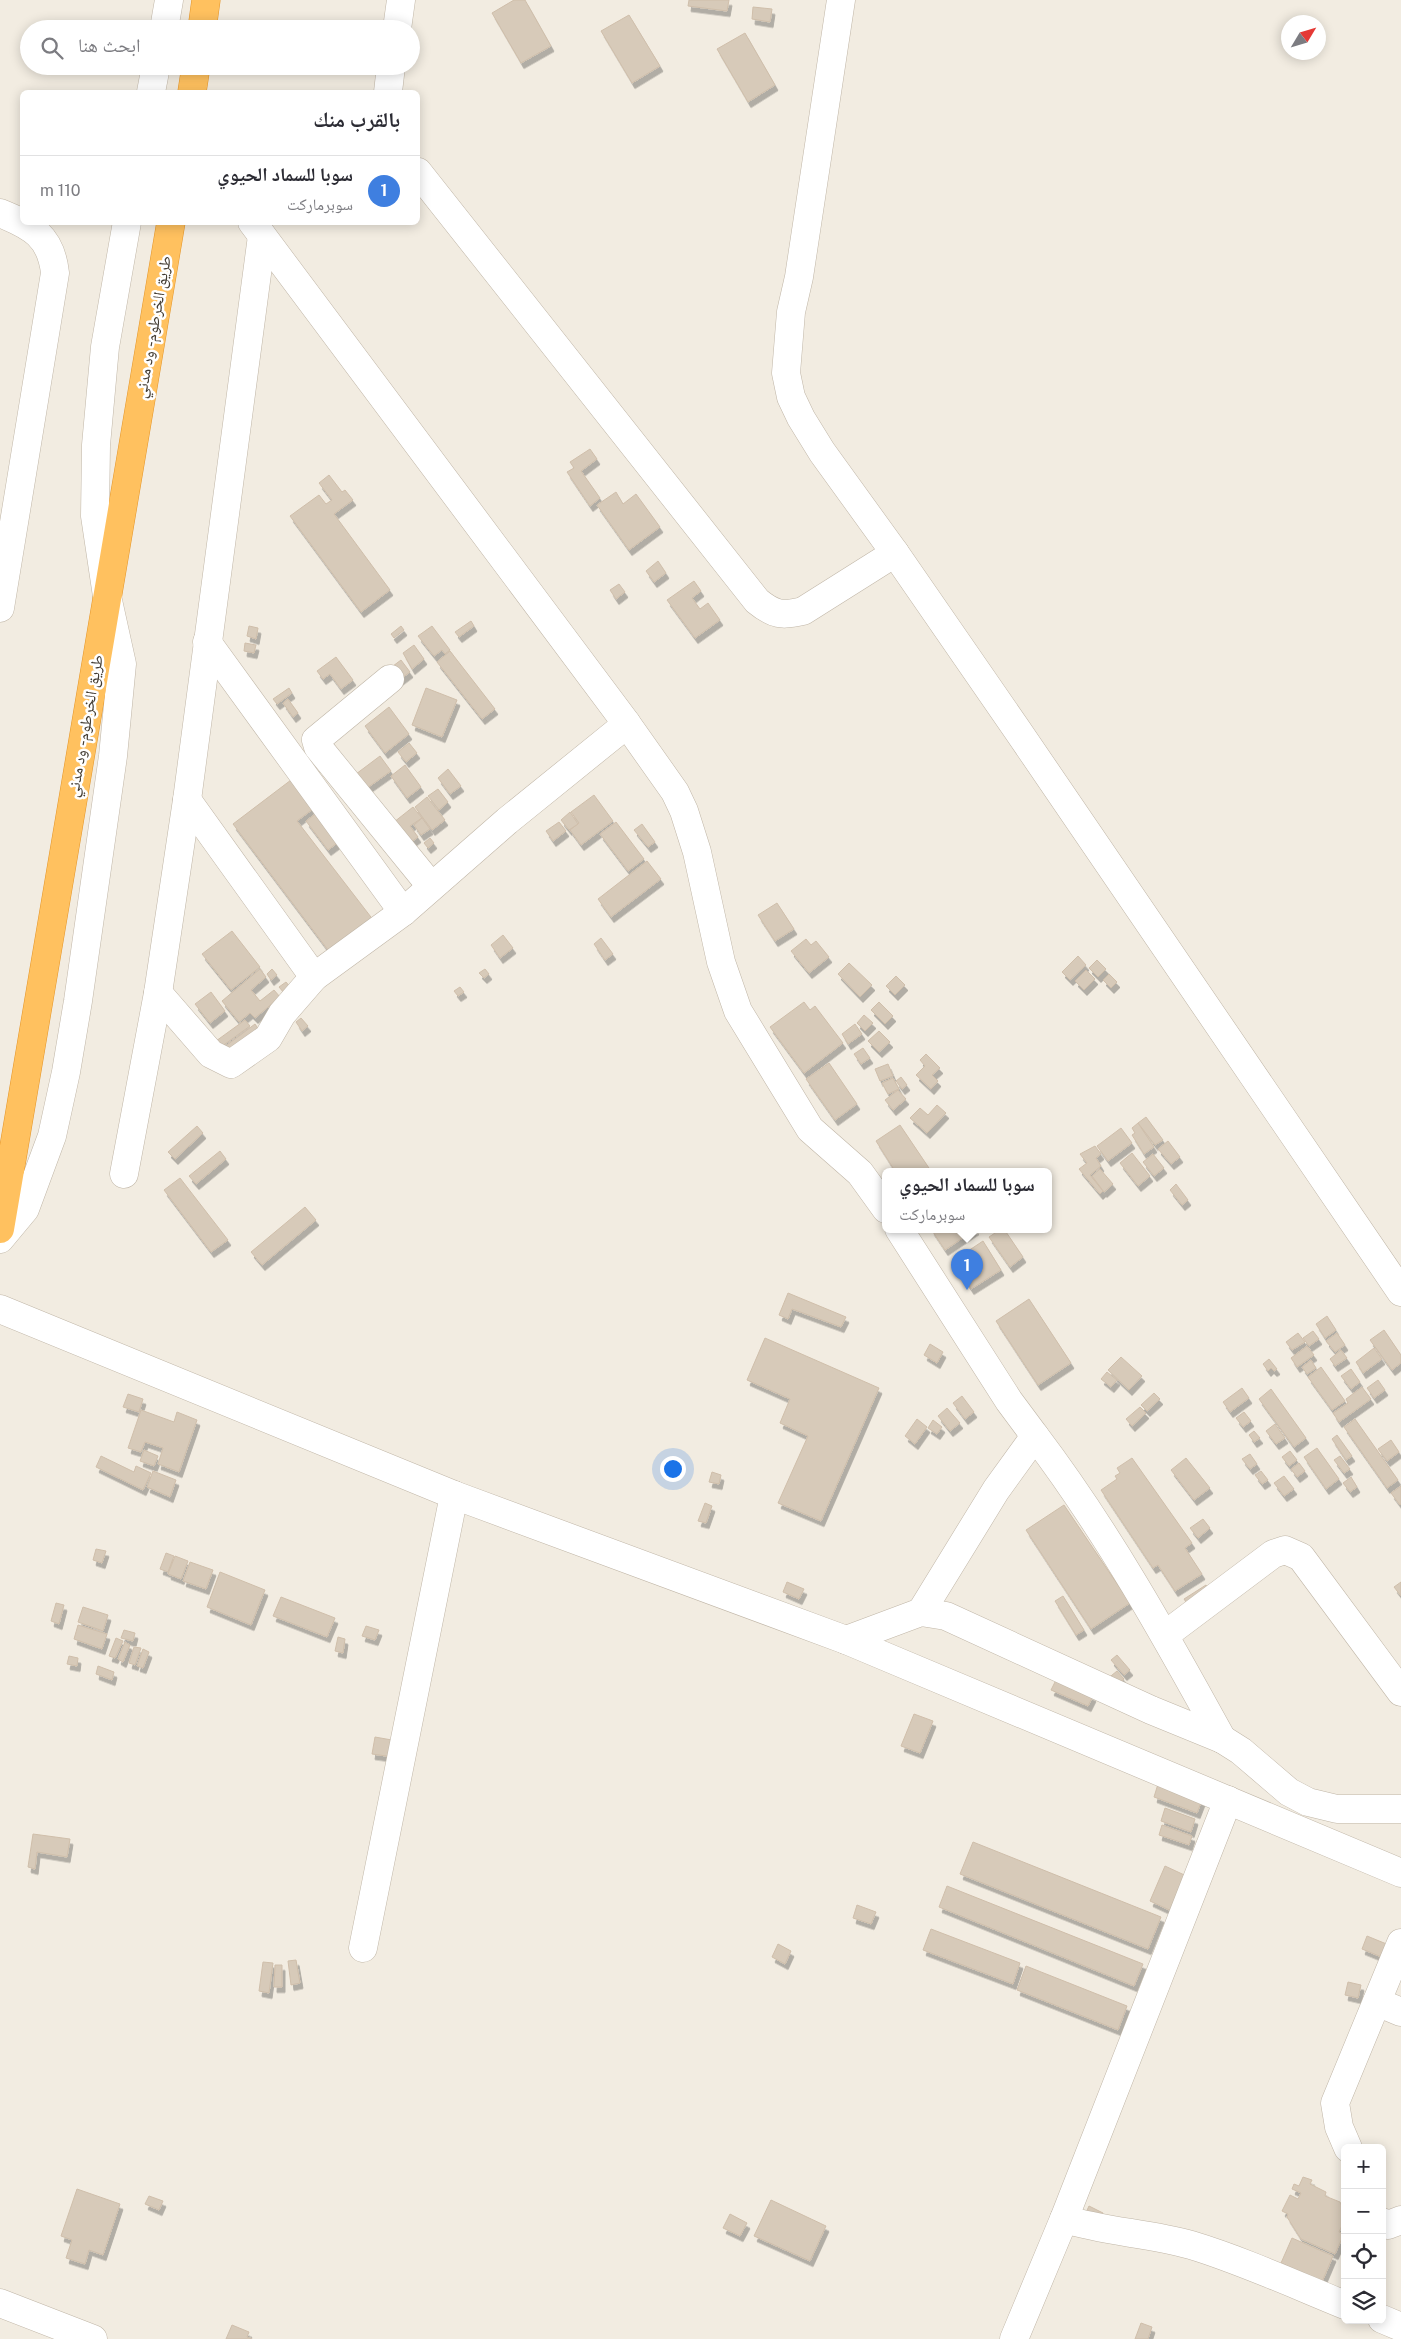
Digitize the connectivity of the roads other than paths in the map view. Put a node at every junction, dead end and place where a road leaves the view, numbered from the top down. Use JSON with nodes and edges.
{"nodes":[{"id":1,"x":169,"y":0,"type":"edge"},
{"id":2,"x":206,"y":0,"type":"edge"},
{"id":3,"x":402,"y":0,"type":"edge"},
{"id":4,"x":842,"y":0,"type":"edge"},
{"id":5,"x":166,"y":20,"type":"edge"},
{"id":6,"x":203,"y":20,"type":"edge"},
{"id":7,"x":399,"y":20,"type":"edge"},
{"id":8,"x":154,"y":75,"type":"edge"},
{"id":9,"x":195,"y":75,"type":"edge"},
{"id":10,"x":390,"y":75,"type":"edge"},
{"id":11,"x":151,"y":90,"type":"edge"},
{"id":12,"x":192,"y":90,"type":"edge"},
{"id":13,"x":388,"y":90,"type":"edge"},
{"id":14,"x":420,"y":175,"type":"edge"},
{"id":15,"x":0,"y":213,"type":"edge"},
{"id":16,"x":20,"y":222,"type":"edge"},
{"id":17,"x":26,"y":225,"type":"edge"},
{"id":18,"x":126,"y":225,"type":"edge"},
{"id":19,"x":170,"y":225,"type":"edge"},
{"id":20,"x":257,"y":229,"type":"edge"},
{"id":21,"x":895,"y":553,"type":"junction"},
{"id":22,"x":108,"y":596,"type":"junction"},
{"id":23,"x":0,"y":608,"type":"edge"},
{"id":24,"x":207,"y":642,"type":"junction"},
{"id":25,"x":390,"y":679,"type":"dead end"},
{"id":26,"x":627,"y":724,"type":"junction"},
{"id":27,"x":187,"y":800,"type":"junction"},
{"id":28,"x":431,"y":886,"type":"junction"},
{"id":29,"x":403,"y":912,"type":"junction"},
{"id":30,"x":314,"y":977,"type":"junction"},
{"id":31,"x":158,"y":993,"type":"junction"},
{"id":32,"x":124,"y":1174,"type":"dead end"},
{"id":33,"x":882,"y":1203,"type":"edge"},
{"id":34,"x":0,"y":1229,"type":"edge"},
{"id":35,"x":902,"y":1233,"type":"edge"},
{"id":36,"x":0,"y":1239,"type":"edge"},
{"id":37,"x":1401,"y":1292,"type":"edge"},
{"id":38,"x":0,"y":1309,"type":"edge"},
{"id":39,"x":1034,"y":1436,"type":"junction"},
{"id":40,"x":454,"y":1495,"type":"junction"},
{"id":41,"x":921,"y":1612,"type":"junction"},
{"id":42,"x":1165,"y":1635,"type":"junction"},
{"id":43,"x":846,"y":1640,"type":"junction"},
{"id":44,"x":1401,"y":1692,"type":"edge"},
{"id":45,"x":1222,"y":1739,"type":"junction"},
{"id":46,"x":1228,"y":1800,"type":"junction"},
{"id":47,"x":1401,"y":1809,"type":"edge"},
{"id":48,"x":1401,"y":1873,"type":"edge"},
{"id":49,"x":1401,"y":1943,"type":"edge"},
{"id":50,"x":363,"y":1948,"type":"dead end"},
{"id":51,"x":1389,"y":2007,"type":"edge"},
{"id":52,"x":1346,"y":2144,"type":"edge"},
{"id":53,"x":1064,"y":2219,"type":"junction"},
{"id":54,"x":1401,"y":2220,"type":"edge"},
{"id":55,"x":1386,"y":2224,"type":"edge"},
{"id":56,"x":1341,"y":2303,"type":"edge"},
{"id":57,"x":0,"y":2304,"type":"edge"},
{"id":58,"x":1386,"y":2321,"type":"edge"},
{"id":59,"x":1401,"y":2327,"type":"edge"},
{"id":60,"x":93,"y":2339,"type":"edge"},
{"id":61,"x":1014,"y":2339,"type":"edge"}],
"edges":[{"from":1,"to":5,"type":"street"},
{"from":2,"to":6,"type":"highway"},
{"from":3,"to":7,"type":"street"},
{"from":4,"to":21,"type":"street"},
{"from":8,"to":11,"type":"street"},
{"from":9,"to":12,"type":"highway"},
{"from":10,"to":13,"type":"street"},
{"from":14,"to":21,"type":"street"},
{"from":15,"to":16,"type":"street"},
{"from":17,"to":23,"type":"street"},
{"from":18,"to":22,"type":"street"},
{"from":19,"to":22,"type":"highway","name":"طريق الخرطوم - ود مدني"},
{"from":20,"to":24,"type":"street"},
{"from":20,"to":26,"type":"street"},
{"from":21,"to":37,"type":"street"},
{"from":22,"to":34,"type":"highway","name":"طريق الخرطوم - ود مدني"},
{"from":22,"to":36,"type":"street"},
{"from":24,"to":27,"type":"street"},
{"from":24,"to":29,"type":"street"},
{"from":25,"to":28,"type":"street"},
{"from":26,"to":28,"type":"street"},
{"from":26,"to":33,"type":"street"},
{"from":27,"to":30,"type":"street"},
{"from":27,"to":31,"type":"street"},
{"from":28,"to":29,"type":"street"},
{"from":29,"to":30,"type":"street"},
{"from":30,"to":31,"type":"street"},
{"from":31,"to":32,"type":"street"},
{"from":35,"to":39,"type":"street"},
{"from":38,"to":40,"type":"street"},
{"from":39,"to":41,"type":"street"},
{"from":39,"to":42,"type":"street"},
{"from":40,"to":43,"type":"street"},
{"from":40,"to":50,"type":"street"},
{"from":41,"to":43,"type":"street"},
{"from":41,"to":45,"type":"street"},
{"from":42,"to":44,"type":"street"},
{"from":42,"to":45,"type":"street"},
{"from":43,"to":46,"type":"street"},
{"from":45,"to":47,"type":"street"},
{"from":46,"to":48,"type":"street"},
{"from":46,"to":53,"type":"street"},
{"from":49,"to":51,"type":"street"},
{"from":51,"to":52,"type":"street"},
{"from":53,"to":56,"type":"street"},
{"from":53,"to":61,"type":"street"},
{"from":54,"to":55,"type":"street"},
{"from":57,"to":60,"type":"street"},
{"from":58,"to":59,"type":"street"}]}
